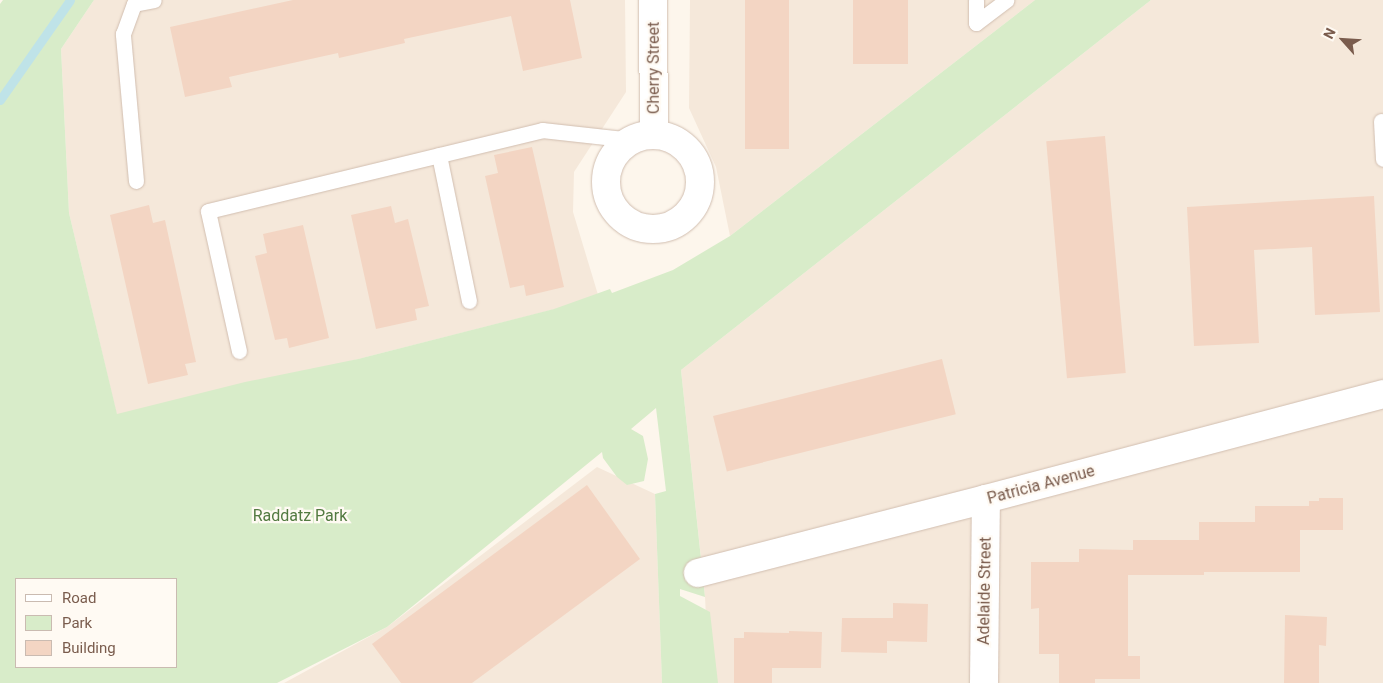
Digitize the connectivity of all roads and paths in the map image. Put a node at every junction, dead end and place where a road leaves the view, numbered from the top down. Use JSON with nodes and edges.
{"nodes":[{"id":1,"x":154,"y":0,"type":"edge"},
{"id":2,"x":653,"y":0,"type":"edge"},
{"id":3,"x":976,"y":0,"type":"edge"},
{"id":4,"x":1006,"y":0,"type":"edge"},
{"id":5,"x":1380,"y":121,"type":"dead end"},
{"id":6,"x":643,"y":138,"type":"joint"},
{"id":7,"x":439,"y":155,"type":"junction"},
{"id":8,"x":1383,"y":159,"type":"edge"},
{"id":9,"x":136,"y":182,"type":"dead end"},
{"id":10,"x":469,"y":301,"type":"dead end"},
{"id":11,"x":239,"y":351,"type":"dead end"},
{"id":12,"x":1383,"y":394,"type":"edge"},
{"id":13,"x":986,"y":499,"type":"junction"},
{"id":14,"x":698,"y":573,"type":"dead end"},
{"id":15,"x":984,"y":683,"type":"edge"}],
"edges":[{"from":1,"to":9,"type":"lane"},
{"from":2,"to":6,"type":"street","name":"Cherry Street"},
{"from":3,"to":4,"type":"lane"},
{"from":5,"to":8,"type":"lane"},
{"from":6,"to":7,"type":"lane"},
{"from":7,"to":10,"type":"lane"},
{"from":7,"to":11,"type":"lane"},
{"from":12,"to":13,"type":"street","name":"Patricia Avenue"},
{"from":13,"to":14,"type":"street","name":"Patricia Avenue"},
{"from":13,"to":15,"type":"street","name":"Adelaide Street"}]}
